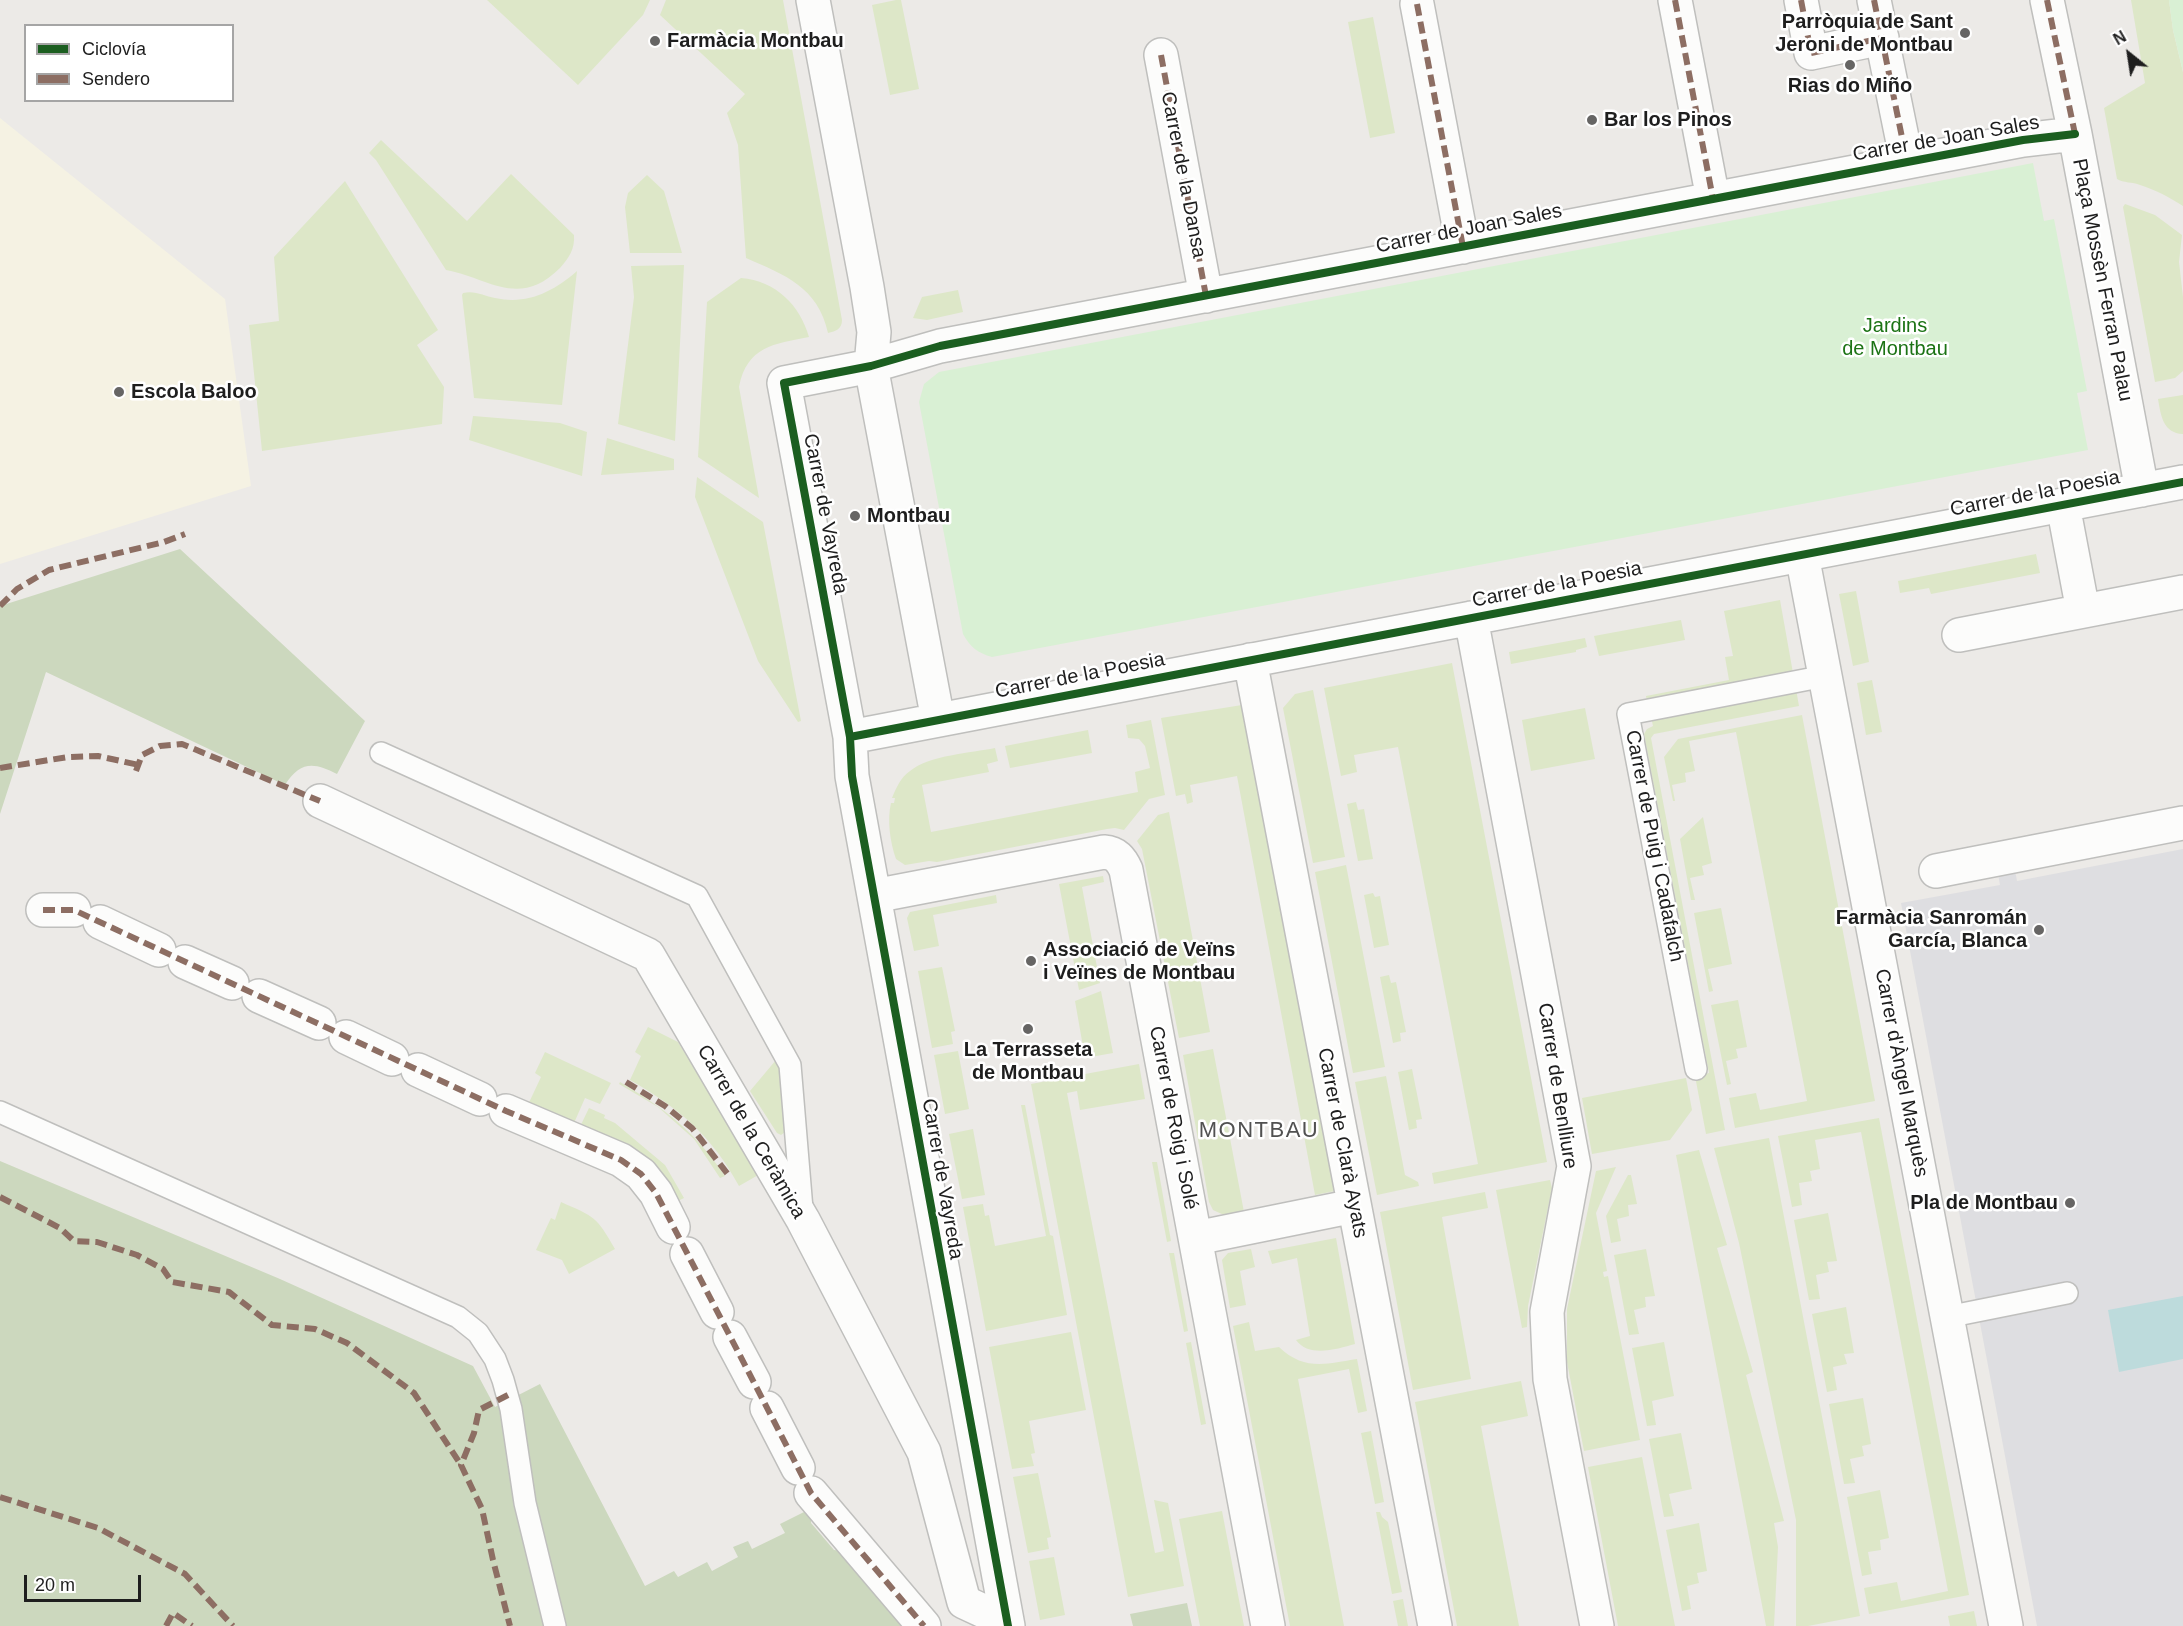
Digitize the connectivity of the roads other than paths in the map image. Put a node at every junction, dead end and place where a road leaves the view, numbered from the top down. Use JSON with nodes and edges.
{"nodes":[{"id":1,"x":813,"y":0,"type":"edge"},
{"id":2,"x":1675,"y":0,"type":"edge"},
{"id":3,"x":1801,"y":0,"type":"edge"},
{"id":4,"x":1874,"y":0,"type":"edge"},
{"id":5,"x":2047,"y":0,"type":"edge"},
{"id":6,"x":1417,"y":4,"type":"dead end"},
{"id":7,"x":1882,"y":38,"type":"junction"},
{"id":8,"x":1161,"y":55,"type":"dead end"},
{"id":9,"x":2075,"y":134,"type":"junction"},
{"id":10,"x":1907,"y":162,"type":"junction"},
{"id":11,"x":1713,"y":199,"type":"junction"},
{"id":12,"x":1463,"y":247,"type":"junction"},
{"id":13,"x":1206,"y":296,"type":"junction"},
{"id":14,"x":871,"y":366,"type":"junction"},
{"id":15,"x":2183,"y":482,"type":"edge"},
{"id":16,"x":2142,"y":490,"type":"junction"},
{"id":17,"x":2062,"y":505,"type":"junction"},
{"id":18,"x":1802,"y":555,"type":"junction"},
{"id":19,"x":2183,"y":592,"type":"edge"},
{"id":20,"x":2083,"y":611,"type":"junction"},
{"id":21,"x":1471,"y":618,"type":"junction"},
{"id":22,"x":1959,"y":635,"type":"dead end"},
{"id":23,"x":1250,"y":660,"type":"junction"},
{"id":24,"x":1825,"y":676,"type":"junction"},
{"id":25,"x":938,"y":720,"type":"junction"},
{"id":26,"x":850,"y":736,"type":"junction"},
{"id":27,"x":381,"y":753,"type":"dead end"},
{"id":28,"x":320,"y":801,"type":"dead end"},
{"id":29,"x":2183,"y":823,"type":"edge"},
{"id":30,"x":1936,"y":871,"type":"dead end"},
{"id":31,"x":874,"y":896,"type":"junction"},
{"id":32,"x":72,"y":914,"type":"dead end"},
{"id":33,"x":1696,"y":1069,"type":"dead end"},
{"id":34,"x":0,"y":1112,"type":"edge"},
{"id":35,"x":1354,"y":1206,"type":"junction"},
{"id":36,"x":802,"y":1220,"type":"junction"},
{"id":37,"x":1196,"y":1238,"type":"junction"},
{"id":38,"x":2067,"y":1293,"type":"dead end"},
{"id":39,"x":1947,"y":1317,"type":"junction"},
{"id":40,"x":1008,"y":1624,"type":"edge"},
{"id":41,"x":555,"y":1626,"type":"edge"},
{"id":42,"x":924,"y":1626,"type":"edge"},
{"id":43,"x":1268,"y":1626,"type":"edge"},
{"id":44,"x":1434,"y":1626,"type":"edge"},
{"id":45,"x":1597,"y":1626,"type":"edge"},
{"id":46,"x":2006,"y":1626,"type":"edge"}],
"edges":[{"from":1,"to":14,"type":"street"},
{"from":2,"to":11,"type":"street"},
{"from":3,"to":7,"type":"street"},
{"from":4,"to":7,"type":"street"},
{"from":5,"to":9,"type":"street","name":"Plaça Mossèn Ferran Palau"},
{"from":6,"to":12,"type":"street"},
{"from":7,"to":10,"type":"street"},
{"from":8,"to":13,"type":"street","name":"Carrer de la Dansa"},
{"from":9,"to":10,"type":"street","name":"Carrer de Joan Sales"},
{"from":9,"to":16,"type":"street","name":"Plaça Mossèn Ferran Palau"},
{"from":10,"to":11,"type":"street","name":"Carrer de Joan Sales"},
{"from":11,"to":12,"type":"street","name":"Carrer de Joan Sales"},
{"from":12,"to":13,"type":"street","name":"Carrer de Joan Sales"},
{"from":13,"to":14,"type":"street","name":"Carrer de Joan Sales"},
{"from":14,"to":25,"type":"street"},
{"from":14,"to":26,"type":"street","name":"Carrer de Vayreda"},
{"from":15,"to":16,"type":"street","name":"Carrer de la Poesia"},
{"from":16,"to":17,"type":"street","name":"Carrer de la Poesia"},
{"from":17,"to":18,"type":"street","name":"Carrer de la Poesia"},
{"from":17,"to":20,"type":"street","name":"Carrer de la Poesia"},
{"from":18,"to":21,"type":"street","name":"Carrer de la Poesia"},
{"from":18,"to":24,"type":"street","name":"Carrer d'Àngel Marquès"},
{"from":19,"to":20,"type":"street"},
{"from":20,"to":22,"type":"street"},
{"from":21,"to":23,"type":"street","name":"Carrer de la Poesia"},
{"from":21,"to":45,"type":"street","name":"Carrer de Benlliure"},
{"from":23,"to":25,"type":"street","name":"Carrer de la Poesia"},
{"from":23,"to":35,"type":"street","name":"Carrer de Clarà Ayats"},
{"from":24,"to":33,"type":"lane","name":"Carrer de Puig i Cadafalch"},
{"from":24,"to":39,"type":"street","name":"Carrer d'Àngel Marquès"},
{"from":25,"to":26,"type":"street"},
{"from":26,"to":31,"type":"street","name":"Carrer de Vayreda"},
{"from":27,"to":36,"type":"lane"},
{"from":28,"to":36,"type":"street","name":"Carrer de la Ceràmica"},
{"from":29,"to":30,"type":"street"},
{"from":31,"to":37,"type":"street","name":"Carrer de Roig i Solé"},
{"from":31,"to":40,"type":"street","name":"Carrer de Vayreda"},
{"from":32,"to":42,"type":"street"},
{"from":34,"to":41,"type":"lane"},
{"from":35,"to":37,"type":"street"},
{"from":35,"to":44,"type":"street","name":"Carrer de Clarà Ayats"},
{"from":36,"to":40,"type":"street","name":"Carrer de la Ceràmica"},
{"from":37,"to":43,"type":"street","name":"Carrer de Roig i Solé"},
{"from":38,"to":39,"type":"lane"},
{"from":39,"to":46,"type":"street","name":"Carrer d'Àngel Marquès"}]}
